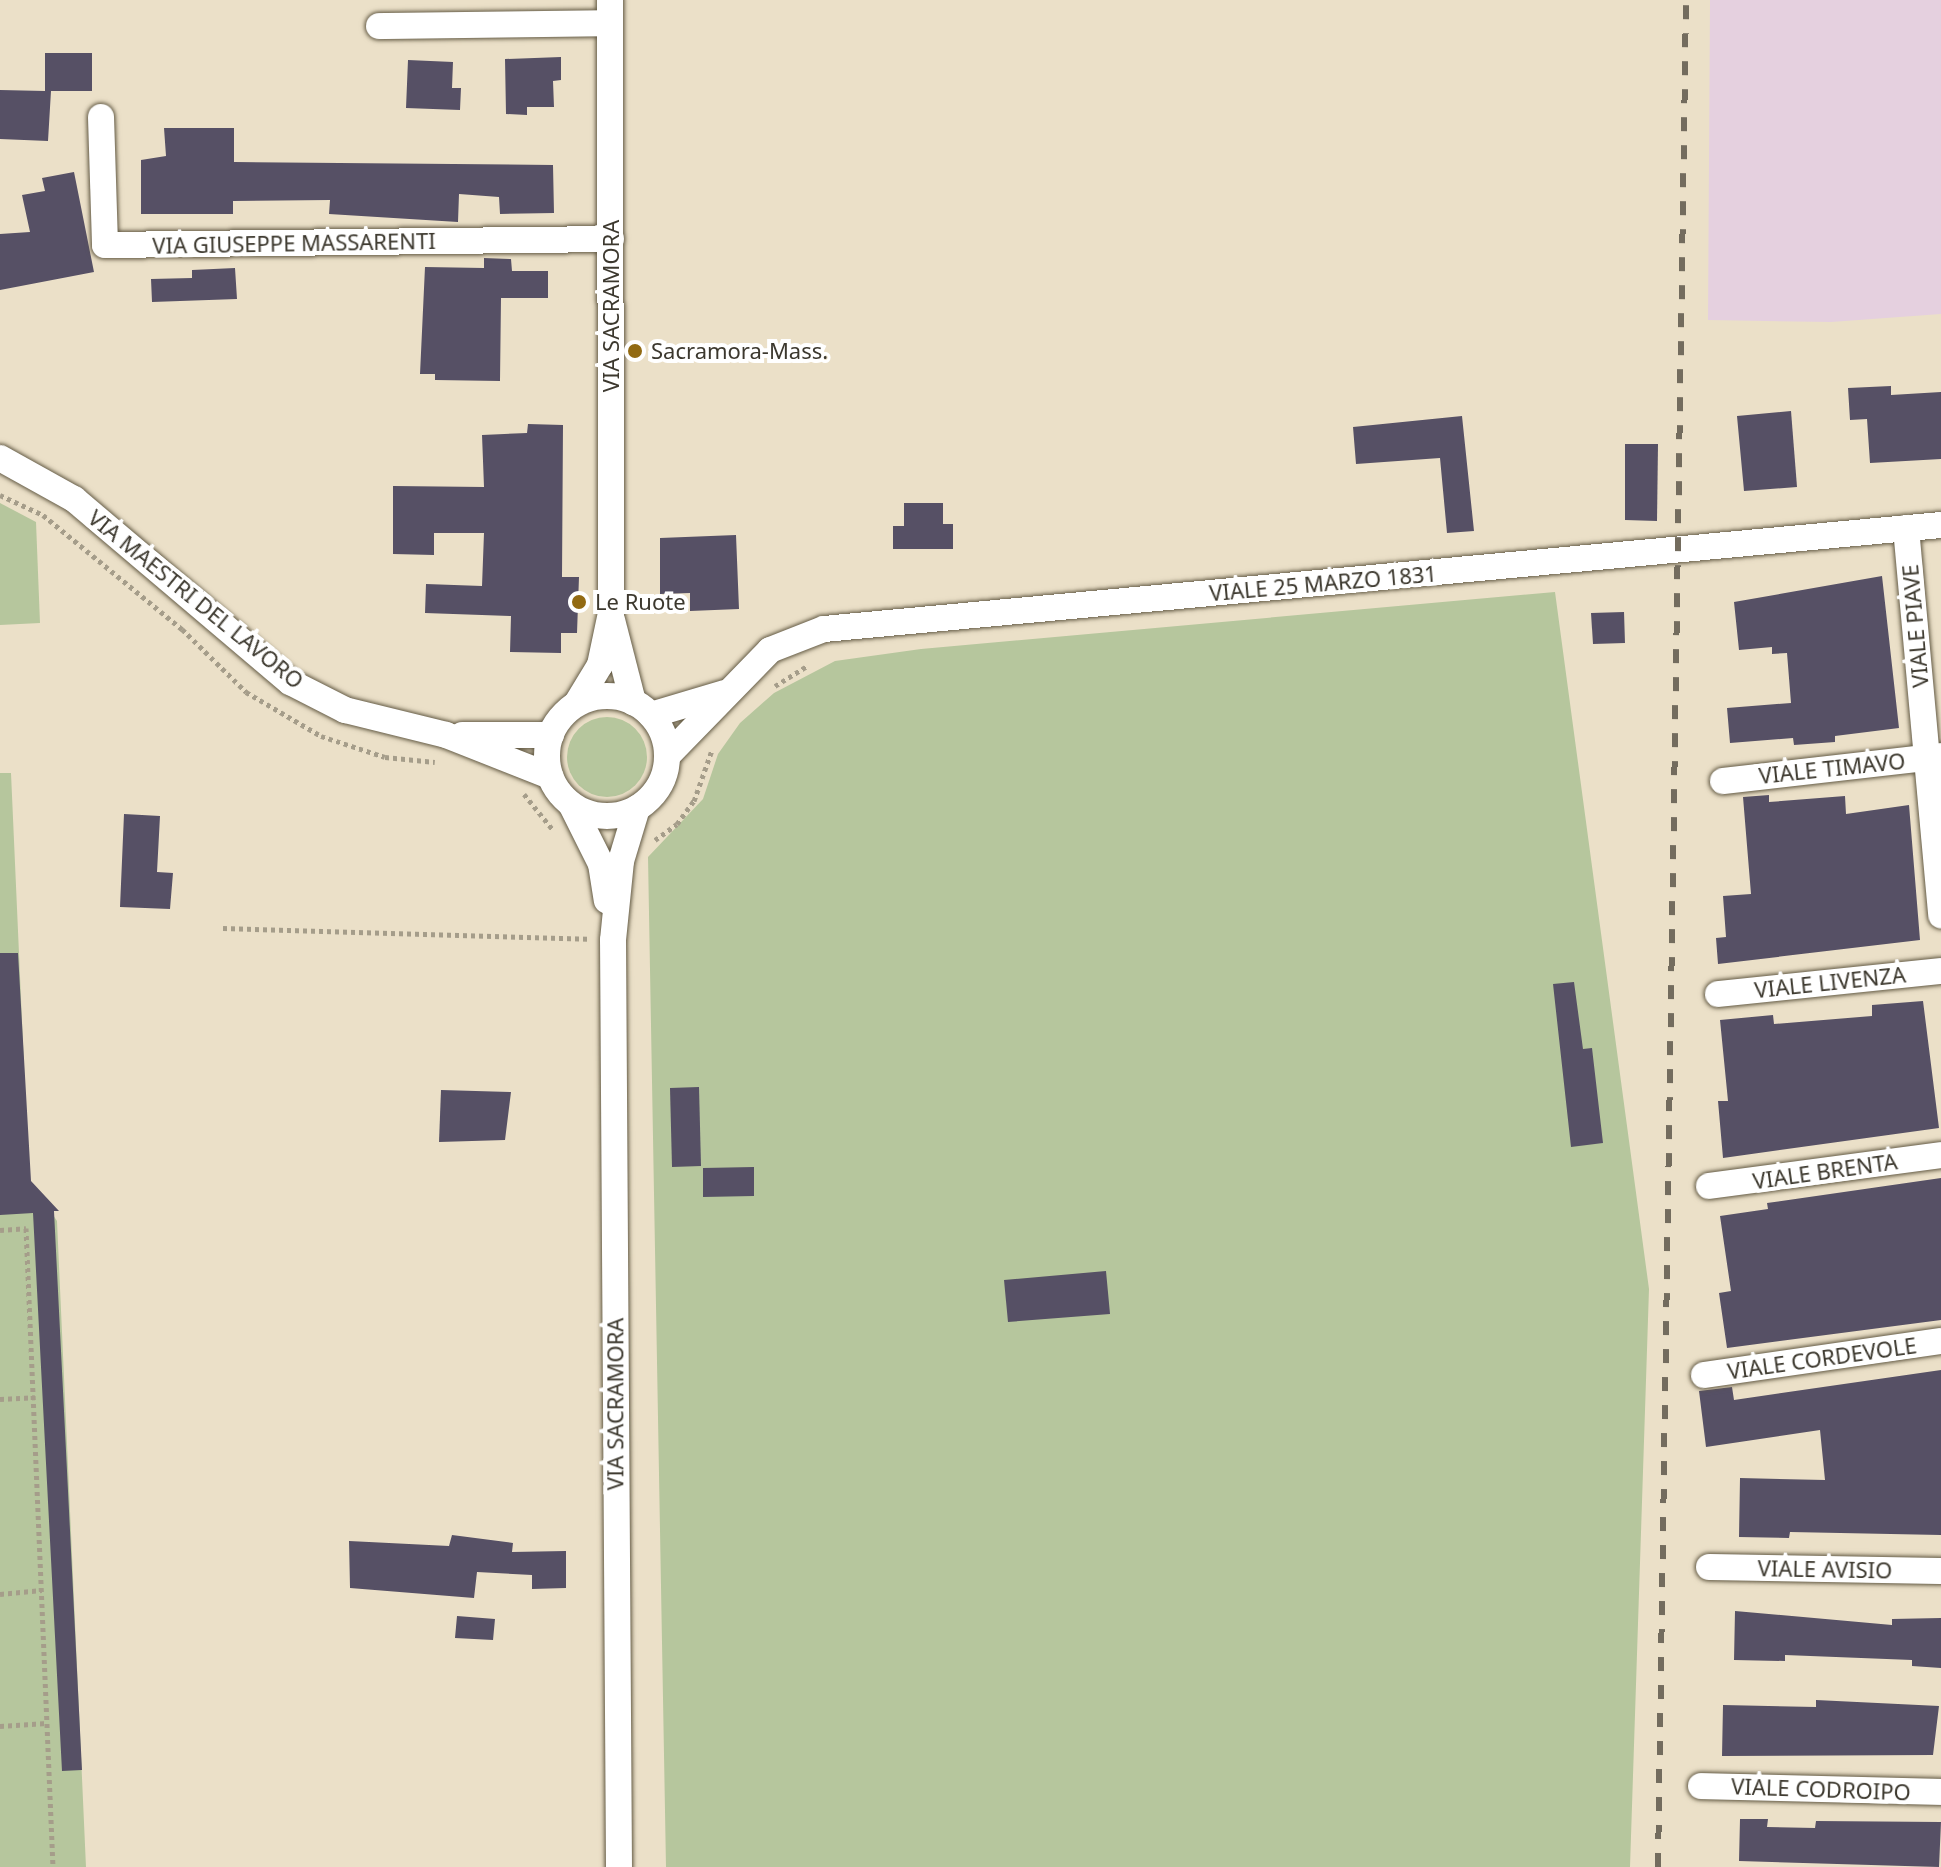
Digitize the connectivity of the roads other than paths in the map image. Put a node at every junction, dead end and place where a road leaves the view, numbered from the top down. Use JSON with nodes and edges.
{"nodes":[{"id":1,"x":610,"y":12,"type":"edge"},
{"id":2,"x":379,"y":26,"type":"dead end"},
{"id":3,"x":101,"y":117,"type":"dead end"},
{"id":4,"x":611,"y":239,"type":"junction"},
{"id":5,"x":0,"y":458,"type":"edge"},
{"id":6,"x":1941,"y":525,"type":"edge"},
{"id":7,"x":1906,"y":528,"type":"junction"},
{"id":8,"x":611,"y":613,"type":"junction"},
{"id":9,"x":725,"y":693,"type":"junction"},
{"id":10,"x":577,"y":703,"type":"junction"},
{"id":11,"x":642,"y":708,"type":"junction"},
{"id":12,"x":446,"y":735,"type":"junction"},
{"id":13,"x":551,"y":735,"type":"junction"},
{"id":14,"x":668,"y":755,"type":"junction"},
{"id":15,"x":1934,"y":757,"type":"edge"},
{"id":16,"x":550,"y":776,"type":"junction"},
{"id":17,"x":1723,"y":781,"type":"dead end"},
{"id":18,"x":572,"y":806,"type":"junction"},
{"id":19,"x":637,"y":808,"type":"junction"},
{"id":20,"x":1941,"y":915,"type":"edge"},
{"id":21,"x":613,"y":940,"type":"junction"},
{"id":22,"x":1941,"y":971,"type":"edge"},
{"id":23,"x":1718,"y":994,"type":"dead end"},
{"id":24,"x":1941,"y":1155,"type":"edge"},
{"id":25,"x":1709,"y":1186,"type":"dead end"},
{"id":26,"x":1941,"y":1341,"type":"edge"},
{"id":27,"x":1704,"y":1375,"type":"dead end"},
{"id":28,"x":1709,"y":1567,"type":"dead end"},
{"id":29,"x":1941,"y":1571,"type":"edge"},
{"id":30,"x":1701,"y":1786,"type":"dead end"},
{"id":31,"x":1941,"y":1792,"type":"edge"},
{"id":32,"x":619,"y":1867,"type":"edge"}],
"edges":[{"from":1,"to":2,"type":"street"},
{"from":1,"to":4,"type":"street","name":"VIA SACRAMORA"},
{"from":3,"to":4,"type":"street","name":"VIA GIUSEPPE MASSARENTI"},
{"from":4,"to":8,"type":"street","name":"VIA SACRAMORA"},
{"from":5,"to":12,"type":"street","name":"VIA MAESTRI DEL LAVORO"},
{"from":6,"to":7,"type":"street","name":"VIALE 25 MARZO 1831"},
{"from":7,"to":9,"type":"street","name":"VIALE 25 MARZO 1831"},
{"from":7,"to":15,"type":"street","name":"VIALE PIAVE"},
{"from":8,"to":10,"type":"street","name":"VIA SACRAMORA"},
{"from":8,"to":11,"type":"street","name":"VIA SACRAMORA"},
{"from":9,"to":11,"type":"street","name":"VIALE 25 MARZO 1831"},
{"from":9,"to":14,"type":"street","name":"VIALE 25 MARZO 1831"},
{"from":10,"to":11,"type":"street"},
{"from":10,"to":13,"type":"street"},
{"from":11,"to":14,"type":"street"},
{"from":12,"to":13,"type":"street","name":"VIA MAESTRI DEL LAVORO"},
{"from":12,"to":16,"type":"street","name":"VIA MAESTRI DEL LAVORO"},
{"from":13,"to":16,"type":"street"},
{"from":14,"to":19,"type":"street"},
{"from":15,"to":17,"type":"street","name":"VIALE TIMAVO"},
{"from":15,"to":20,"type":"street","name":"VIALE PIAVE"},
{"from":16,"to":18,"type":"street"},
{"from":18,"to":19,"type":"street"},
{"from":18,"to":21,"type":"street","name":"VIA SACRAMORA"},
{"from":19,"to":21,"type":"street","name":"VIA SACRAMORA"},
{"from":21,"to":32,"type":"street","name":"VIA SACRAMORA"},
{"from":22,"to":23,"type":"street","name":"VIALE LIVENZA"},
{"from":24,"to":25,"type":"street","name":"VIALE BRENTA"},
{"from":26,"to":27,"type":"street","name":"VIALE CORDEVOLE"},
{"from":28,"to":29,"type":"street","name":"VIALE AVISIO"},
{"from":30,"to":31,"type":"street","name":"VIALE CODROIPO"}]}
